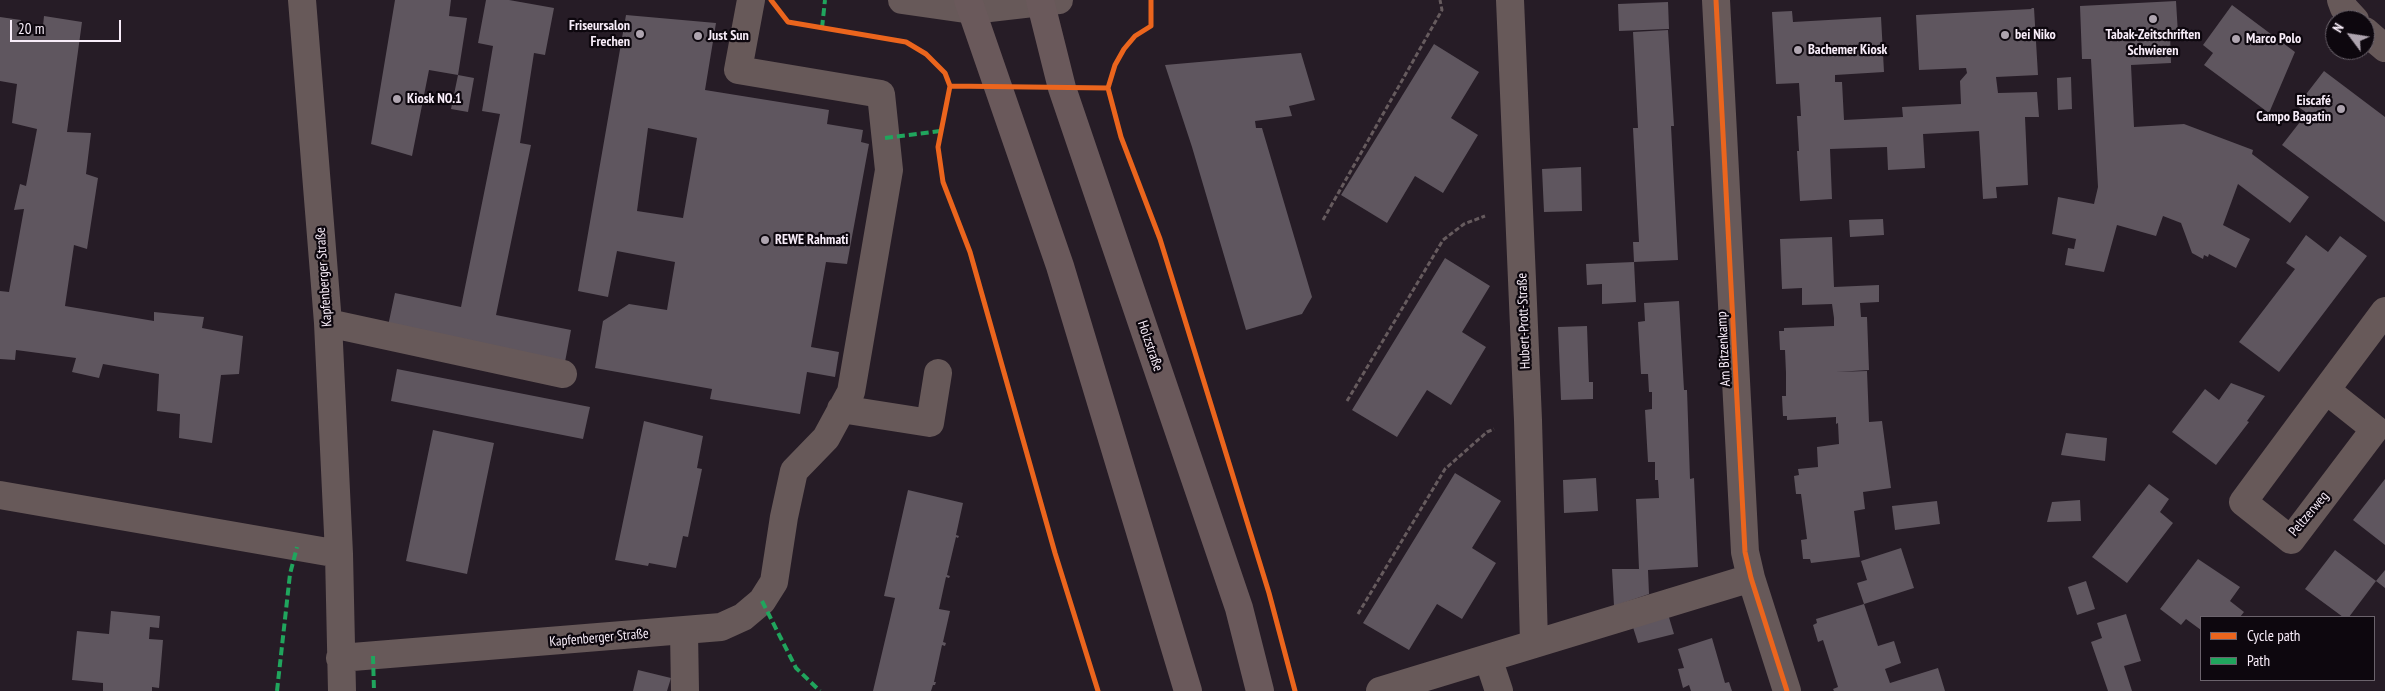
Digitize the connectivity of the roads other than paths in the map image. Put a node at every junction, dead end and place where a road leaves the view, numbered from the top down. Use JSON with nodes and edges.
{"nodes":[{"id":1,"x":302,"y":0,"type":"edge"},
{"id":2,"x":751,"y":0,"type":"edge"},
{"id":3,"x":902,"y":0,"type":"edge"},
{"id":4,"x":1046,"y":0,"type":"edge"},
{"id":5,"x":1510,"y":0,"type":"edge"},
{"id":6,"x":1716,"y":0,"type":"edge"},
{"id":7,"x":970,"y":5,"type":"edge"},
{"id":8,"x":2375,"y":40,"type":"edge"},
{"id":9,"x":2385,"y":48,"type":"edge"},
{"id":10,"x":2385,"y":311,"type":"edge"},
{"id":11,"x":328,"y":323,"type":"junction"},
{"id":12,"x":938,"y":373,"type":"dead end"},
{"id":13,"x":563,"y":374,"type":"dead end"},
{"id":14,"x":2326,"y":390,"type":"junction"},
{"id":15,"x":842,"y":409,"type":"junction"},
{"id":16,"x":0,"y":495,"type":"edge"},
{"id":17,"x":339,"y":554,"type":"junction"},
{"id":18,"x":1751,"y":578,"type":"junction"},
{"id":19,"x":684,"y":631,"type":"junction"},
{"id":20,"x":1534,"y":642,"type":"junction"},
{"id":21,"x":340,"y":658,"type":"junction"},
{"id":22,"x":1488,"y":658,"type":"junction"},
{"id":23,"x":342,"y":691,"type":"edge"},
{"id":24,"x":685,"y":691,"type":"edge"},
{"id":25,"x":1188,"y":691,"type":"edge"},
{"id":26,"x":1260,"y":691,"type":"edge"},
{"id":27,"x":1380,"y":691,"type":"edge"},
{"id":28,"x":1499,"y":691,"type":"edge"},
{"id":29,"x":1787,"y":691,"type":"edge"}],
"edges":[{"from":1,"to":11,"type":"street","name":"Kapfenberger Straße"},
{"from":2,"to":15,"type":"street","name":"Kapfenberger Straße"},
{"from":3,"to":7,"type":"street"},
{"from":4,"to":7,"type":"street"},
{"from":4,"to":26,"type":"main road","name":"Holzstraße"},
{"from":5,"to":20,"type":"street","name":"Hubert-Prott-Straße"},
{"from":6,"to":18,"type":"street","name":"Am Bitzenkamp"},
{"from":7,"to":25,"type":"main road"},
{"from":8,"to":9,"type":"street"},
{"from":10,"to":14,"type":"street","name":"Peltzerweg"},
{"from":11,"to":13,"type":"street"},
{"from":11,"to":17,"type":"street","name":"Kapfenberger Straße"},
{"from":12,"to":15,"type":"street"},
{"from":14,"to":14,"type":"street","name":"Peltzerweg"},
{"from":15,"to":19,"type":"street","name":"Kapfenberger Straße"},
{"from":16,"to":17,"type":"street"},
{"from":17,"to":21,"type":"street","name":"Kapfenberger Straße"},
{"from":18,"to":20,"type":"street"},
{"from":18,"to":29,"type":"street","name":"Am Bitzenkamp"},
{"from":19,"to":21,"type":"street","name":"Kapfenberger Straße"},
{"from":19,"to":24,"type":"street"},
{"from":20,"to":22,"type":"street"},
{"from":21,"to":23,"type":"street","name":"Kapfenberger Straße"},
{"from":22,"to":27,"type":"street"},
{"from":22,"to":28,"type":"street"}]}
